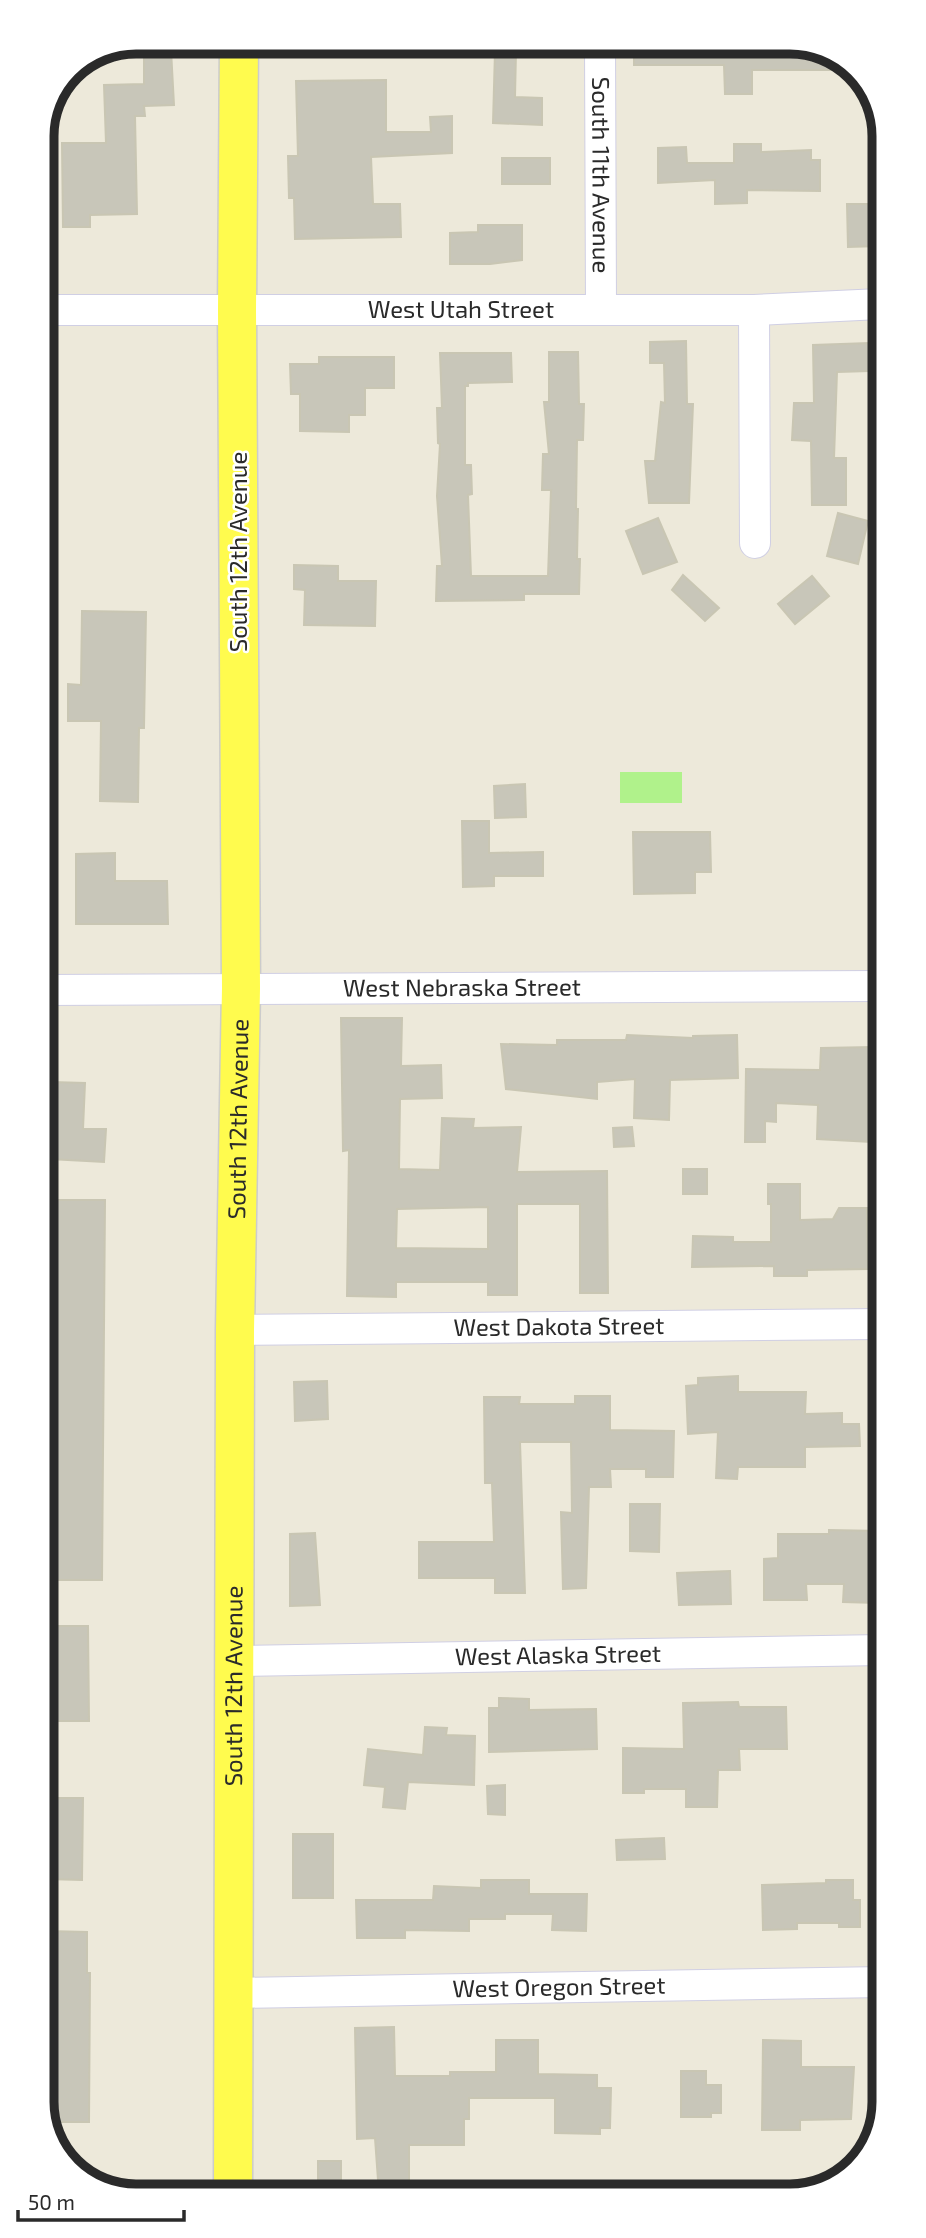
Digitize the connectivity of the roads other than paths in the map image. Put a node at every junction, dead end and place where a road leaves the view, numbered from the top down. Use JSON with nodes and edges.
{"nodes":[{"id":1,"x":239,"y":54,"type":"edge"},
{"id":2,"x":600,"y":54,"type":"edge"},
{"id":3,"x":872,"y":304,"type":"edge"},
{"id":4,"x":601,"y":309,"type":"junction"},
{"id":5,"x":54,"y":310,"type":"edge"},
{"id":6,"x":237,"y":310,"type":"junction"},
{"id":7,"x":754,"y":310,"type":"junction"},
{"id":8,"x":755,"y":543,"type":"dead end"},
{"id":9,"x":872,"y":986,"type":"edge"},
{"id":10,"x":241,"y":988,"type":"junction"},
{"id":11,"x":54,"y":990,"type":"edge"},
{"id":12,"x":872,"y":1324,"type":"edge"},
{"id":13,"x":235,"y":1330,"type":"junction"},
{"id":14,"x":872,"y":1650,"type":"edge"},
{"id":15,"x":234,"y":1661,"type":"junction"},
{"id":16,"x":872,"y":1982,"type":"edge"},
{"id":17,"x":233,"y":1993,"type":"junction"},
{"id":18,"x":233,"y":2184,"type":"edge"}],
"edges":[{"from":1,"to":6,"type":"main road","name":"South 12th Avenue"},
{"from":2,"to":4,"type":"street","name":"South 11th Avenue"},
{"from":3,"to":7,"type":"street","name":"West Utah Street"},
{"from":4,"to":6,"type":"street","name":"West Utah Street"},
{"from":4,"to":7,"type":"street","name":"West Utah Street"},
{"from":5,"to":6,"type":"street","name":"West Utah Street"},
{"from":6,"to":10,"type":"main road","name":"South 12th Avenue"},
{"from":7,"to":8,"type":"street"},
{"from":9,"to":10,"type":"street","name":"West Nebraska Street"},
{"from":10,"to":11,"type":"street","name":"West Nebraska Street"},
{"from":10,"to":13,"type":"main road","name":"South 12th Avenue"},
{"from":12,"to":13,"type":"street","name":"West Dakota Street"},
{"from":13,"to":15,"type":"main road","name":"South 12th Avenue"},
{"from":14,"to":15,"type":"street","name":"West Alaska Street"},
{"from":15,"to":17,"type":"main road","name":"South 12th Avenue"},
{"from":16,"to":17,"type":"street","name":"West Oregon Street"},
{"from":17,"to":18,"type":"main road","name":"South 12th Avenue"}]}
